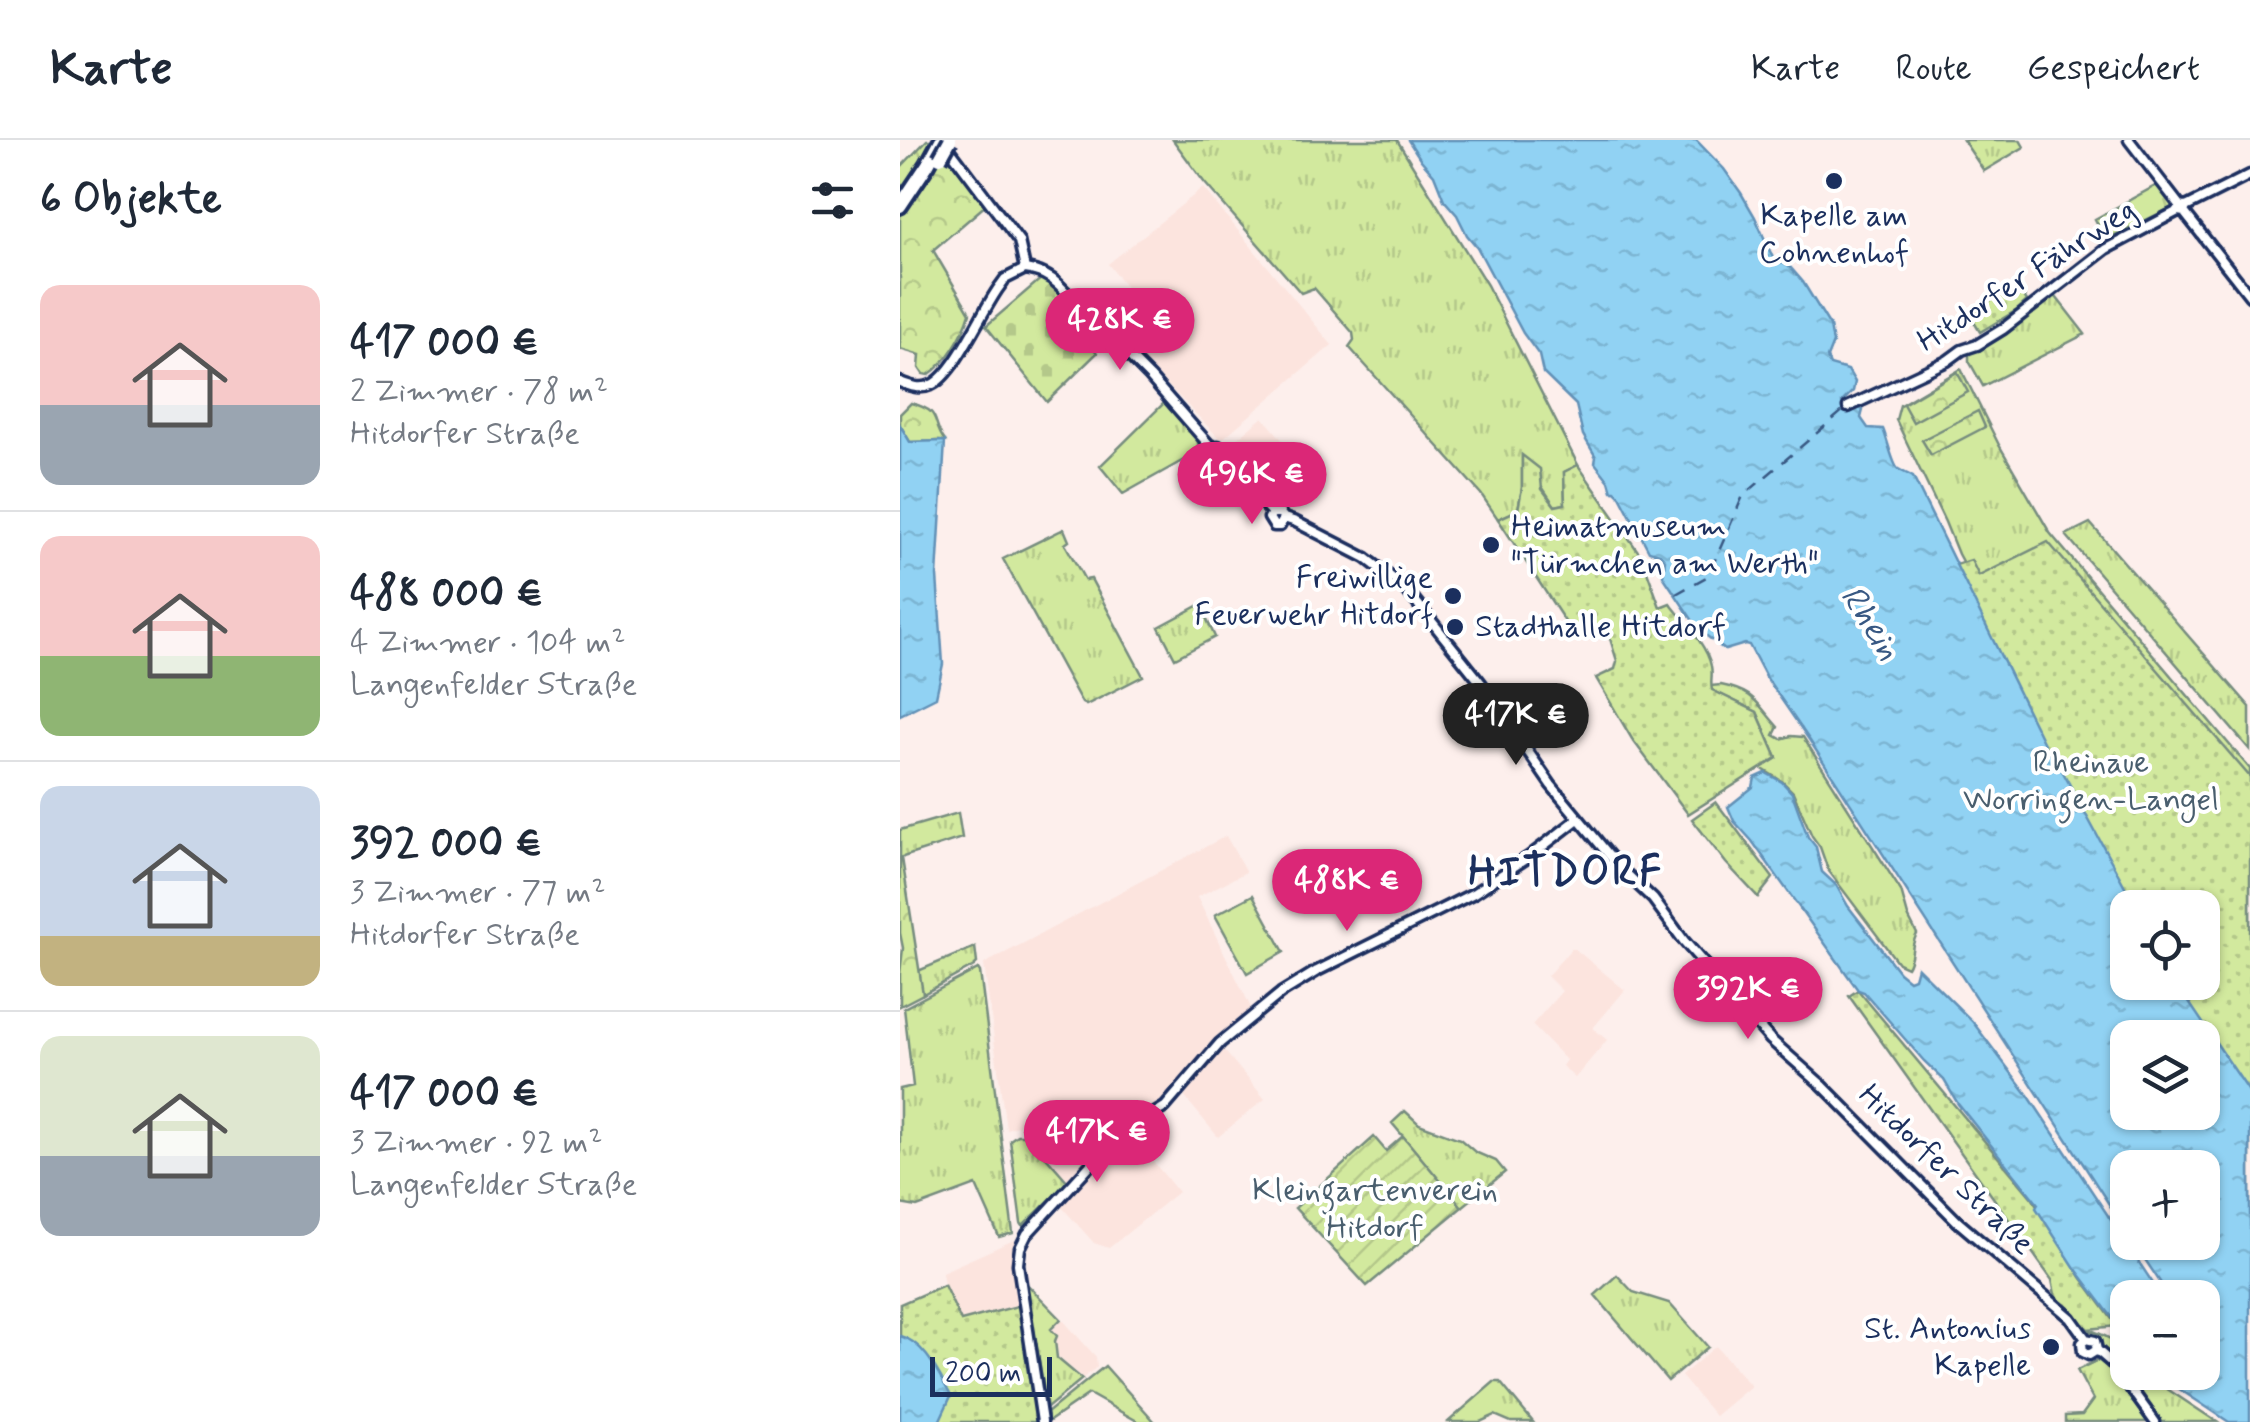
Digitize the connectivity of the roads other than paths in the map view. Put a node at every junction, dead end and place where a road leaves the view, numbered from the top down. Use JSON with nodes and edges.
{"nodes":[{"id":1,"x":2128,"y":140,"type":"edge"},
{"id":2,"x":942,"y":146,"type":"edge"},
{"id":3,"x":2250,"y":175,"type":"edge"},
{"id":4,"x":900,"y":206,"type":"edge"},
{"id":5,"x":2182,"y":209,"type":"junction"},
{"id":6,"x":900,"y":218,"type":"edge"},
{"id":7,"x":1025,"y":269,"type":"junction"},
{"id":8,"x":2250,"y":296,"type":"edge"},
{"id":9,"x":900,"y":382,"type":"edge"},
{"id":10,"x":1848,"y":407,"type":"dead end"},
{"id":11,"x":1578,"y":819,"type":"junction"},
{"id":12,"x":1042,"y":1422,"type":"edge"},
{"id":13,"x":2154,"y":1422,"type":"edge"}],
"edges":[{"from":1,"to":5,"type":"street"},
{"from":2,"to":4,"type":"highway"},
{"from":2,"to":6,"type":"highway"},
{"from":2,"to":7,"type":"street"},
{"from":3,"to":5,"type":"street","name":"Hitdorfer Fährweg"},
{"from":5,"to":8,"type":"street"},
{"from":5,"to":10,"type":"street","name":"Hitdorfer Fährweg"},
{"from":7,"to":9,"type":"street"},
{"from":7,"to":11,"type":"street","name":"Hitdorfer Straße"},
{"from":11,"to":12,"type":"street"},
{"from":11,"to":13,"type":"street","name":"Hitdorfer Straße"}]}
